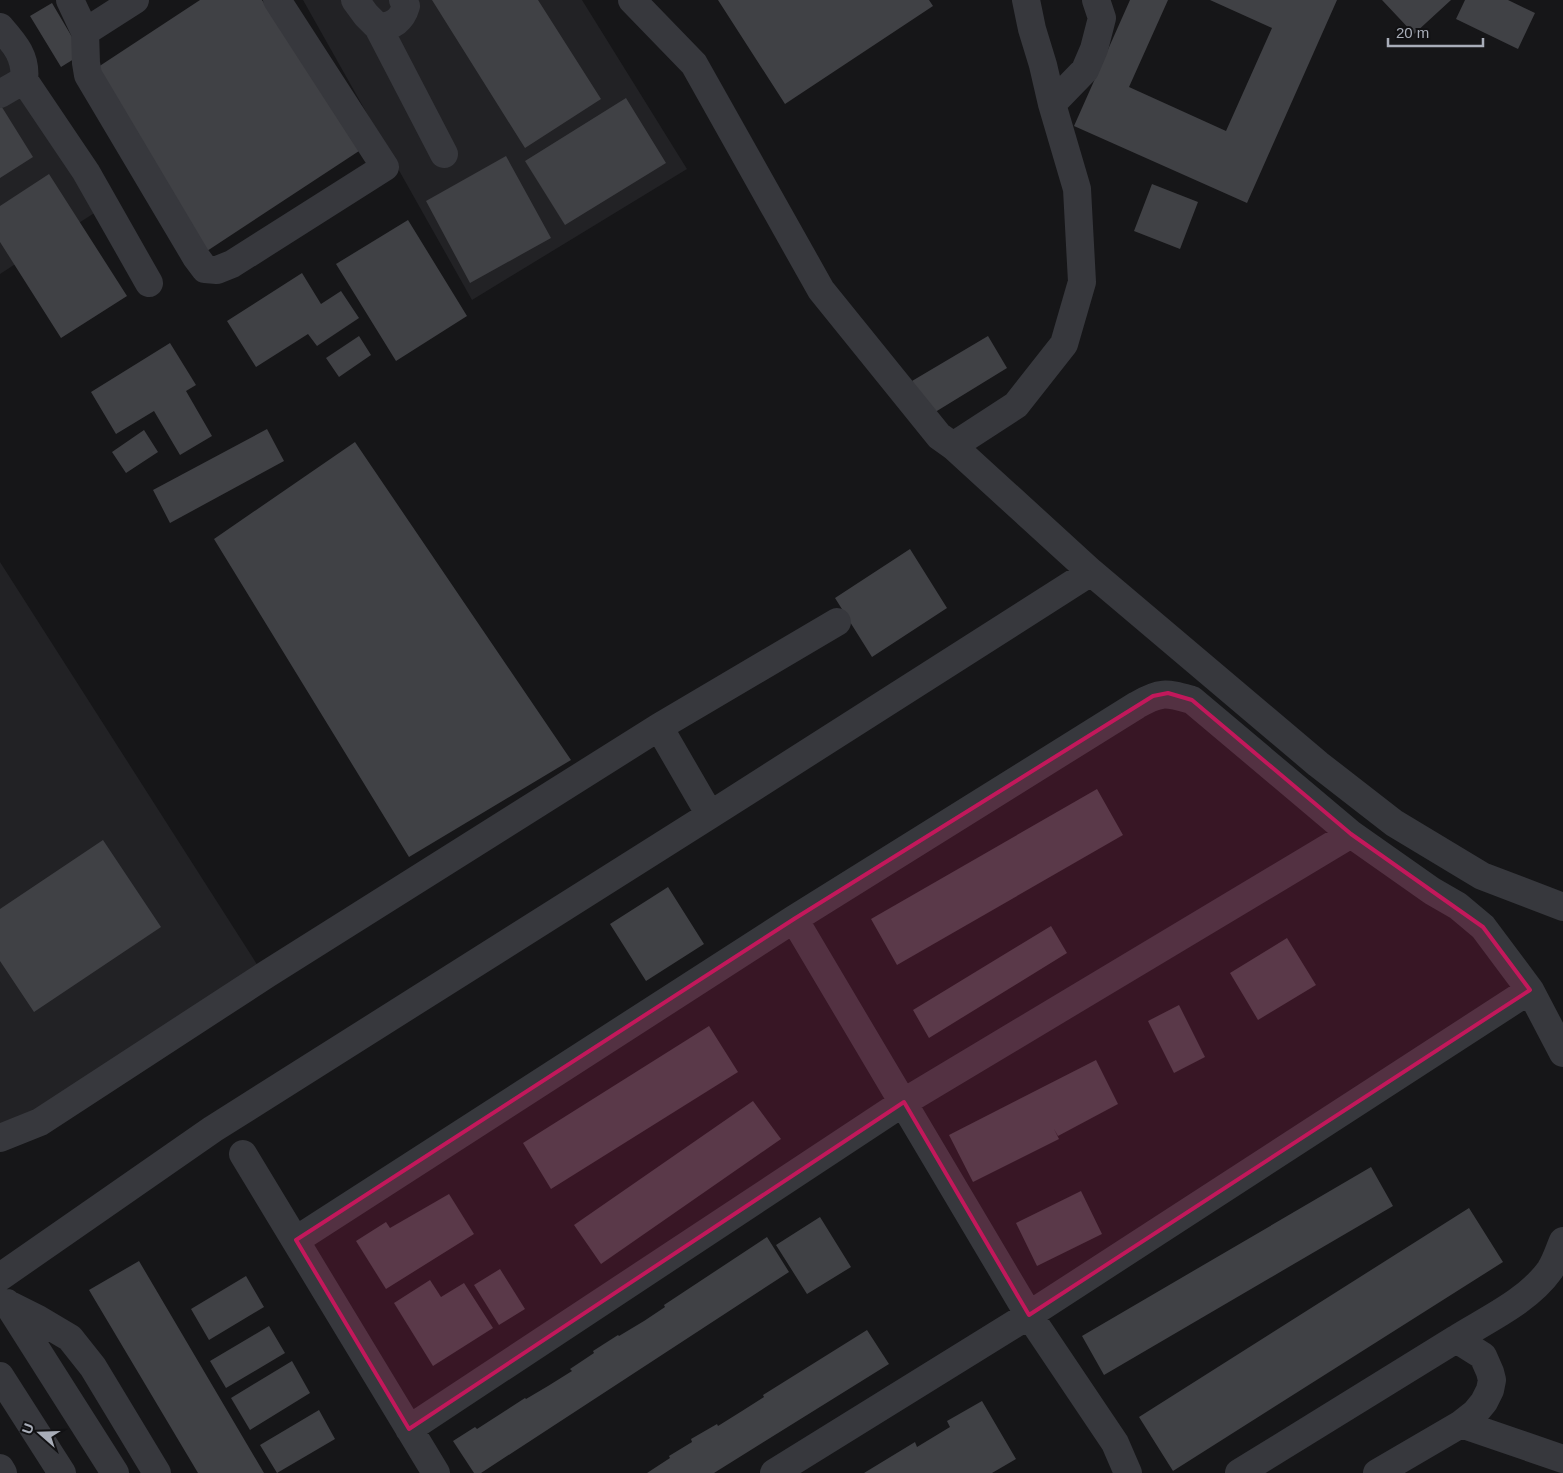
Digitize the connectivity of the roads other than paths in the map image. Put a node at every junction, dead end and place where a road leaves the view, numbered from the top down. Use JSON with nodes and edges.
{"nodes":[{"id":1,"x":70,"y":0,"type":"edge"},
{"id":2,"x":135,"y":0,"type":"edge"},
{"id":3,"x":277,"y":0,"type":"edge"},
{"id":4,"x":355,"y":0,"type":"edge"},
{"id":5,"x":403,"y":0,"type":"edge"},
{"id":6,"x":632,"y":0,"type":"edge"},
{"id":7,"x":1026,"y":0,"type":"edge"},
{"id":8,"x":1096,"y":0,"type":"edge"},
{"id":9,"x":0,"y":27,"type":"edge"},
{"id":10,"x":378,"y":27,"type":"junction"},
{"id":11,"x":85,"y":32,"type":"junction"},
{"id":12,"x":24,"y":80,"type":"junction"},
{"id":13,"x":0,"y":94,"type":"edge"},
{"id":14,"x":1052,"y":104,"type":"junction"},
{"id":15,"x":444,"y":154,"type":"dead end"},
{"id":16,"x":150,"y":282,"type":"dead end"},
{"id":17,"x":953,"y":446,"type":"junction"},
{"id":18,"x":1090,"y":572,"type":"junction"},
{"id":19,"x":837,"y":622,"type":"dead end"},
{"id":20,"x":658,"y":727,"type":"junction"},
{"id":21,"x":710,"y":815,"type":"junction"},
{"id":22,"x":1351,"y":834,"type":"junction"},
{"id":23,"x":1563,"y":907,"type":"edge"},
{"id":24,"x":794,"y":919,"type":"junction"},
{"id":25,"x":1530,"y":990,"type":"junction"},
{"id":26,"x":1563,"y":1053,"type":"edge"},
{"id":27,"x":904,"y":1102,"type":"junction"},
{"id":28,"x":0,"y":1138,"type":"edge"},
{"id":29,"x":243,"y":1154,"type":"dead end"},
{"id":30,"x":296,"y":1240,"type":"junction"},
{"id":31,"x":1563,"y":1241,"type":"edge"},
{"id":32,"x":0,"y":1277,"type":"edge"},
{"id":33,"x":3,"y":1299,"type":"edge"},
{"id":34,"x":1029,"y":1315,"type":"junction"},
{"id":35,"x":1456,"y":1339,"type":"junction"},
{"id":36,"x":0,"y":1376,"type":"edge"},
{"id":37,"x":1461,"y":1424,"type":"junction"},
{"id":38,"x":408,"y":1429,"type":"junction"},
{"id":39,"x":1563,"y":1459,"type":"edge"},
{"id":40,"x":0,"y":1468,"type":"edge"},
{"id":41,"x":3,"y":1473,"type":"edge"},
{"id":42,"x":62,"y":1473,"type":"edge"},
{"id":43,"x":115,"y":1473,"type":"edge"},
{"id":44,"x":157,"y":1473,"type":"edge"},
{"id":45,"x":436,"y":1473,"type":"edge"},
{"id":46,"x":774,"y":1473,"type":"edge"},
{"id":47,"x":1128,"y":1473,"type":"edge"},
{"id":48,"x":1239,"y":1473,"type":"edge"},
{"id":49,"x":1377,"y":1473,"type":"edge"}],
"edges":[{"from":1,"to":11,"type":"street"},
{"from":2,"to":11,"type":"street"},
{"from":3,"to":11,"type":"street"},
{"from":4,"to":10,"type":"street"},
{"from":5,"to":10,"type":"street"},
{"from":6,"to":17,"type":"street"},
{"from":7,"to":14,"type":"street"},
{"from":8,"to":14,"type":"street"},
{"from":9,"to":12,"type":"street"},
{"from":10,"to":15,"type":"street"},
{"from":12,"to":13,"type":"street"},
{"from":12,"to":16,"type":"street"},
{"from":14,"to":17,"type":"street"},
{"from":17,"to":18,"type":"street"},
{"from":18,"to":21,"type":"street"},
{"from":18,"to":23,"type":"street"},
{"from":19,"to":20,"type":"street"},
{"from":20,"to":21,"type":"street"},
{"from":20,"to":28,"type":"street"},
{"from":21,"to":32,"type":"street"},
{"from":22,"to":24,"type":"street"},
{"from":22,"to":25,"type":"street"},
{"from":22,"to":27,"type":"street"},
{"from":24,"to":27,"type":"street"},
{"from":24,"to":30,"type":"street"},
{"from":25,"to":26,"type":"street"},
{"from":25,"to":34,"type":"street"},
{"from":27,"to":34,"type":"street"},
{"from":27,"to":38,"type":"street"},
{"from":29,"to":30,"type":"street"},
{"from":30,"to":38,"type":"street"},
{"from":31,"to":35,"type":"street"},
{"from":33,"to":43,"type":"street"},
{"from":33,"to":44,"type":"street"},
{"from":34,"to":46,"type":"street"},
{"from":34,"to":47,"type":"street"},
{"from":35,"to":37,"type":"street"},
{"from":35,"to":48,"type":"street"},
{"from":36,"to":42,"type":"street"},
{"from":37,"to":39,"type":"street"},
{"from":37,"to":49,"type":"street"},
{"from":38,"to":45,"type":"street"},
{"from":40,"to":41,"type":"street"}]}
